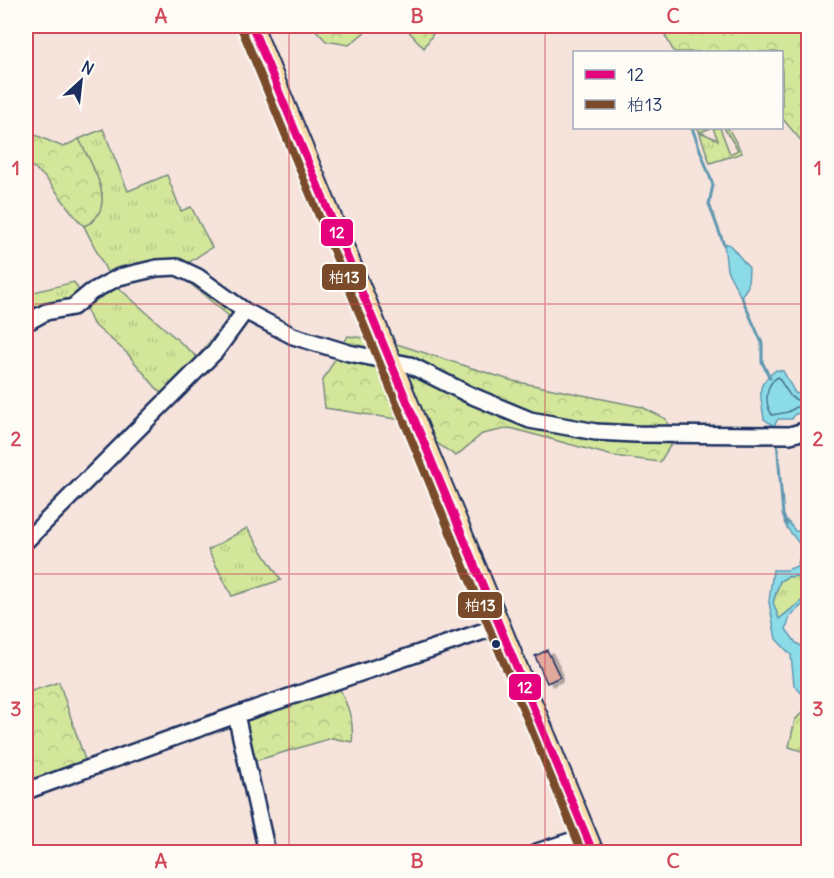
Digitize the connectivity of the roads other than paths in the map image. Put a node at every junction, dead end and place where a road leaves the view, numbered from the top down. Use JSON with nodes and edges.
{"nodes":[{"id":1,"x":252,"y":26,"type":"edge"},
{"id":2,"x":245,"y":311,"type":"junction"},
{"id":3,"x":26,"y":323,"type":"edge"},
{"id":4,"x":390,"y":359,"type":"junction"},
{"id":5,"x":808,"y":430,"type":"edge"},
{"id":6,"x":26,"y":541,"type":"edge"},
{"id":7,"x":499,"y":626,"type":"junction"},
{"id":8,"x":236,"y":715,"type":"junction"},
{"id":9,"x":26,"y":791,"type":"edge"},
{"id":10,"x":590,"y":844,"type":"edge"},
{"id":11,"x":267,"y":852,"type":"edge"},
{"id":12,"x":537,"y":852,"type":"edge"}],
"edges":[{"from":1,"to":4,"type":"main road"},
{"from":2,"to":3,"type":"street"},
{"from":2,"to":4,"type":"street"},
{"from":2,"to":6,"type":"street"},
{"from":4,"to":5,"type":"street"},
{"from":4,"to":7,"type":"main road"},
{"from":7,"to":8,"type":"street"},
{"from":7,"to":10,"type":"main road"},
{"from":8,"to":9,"type":"street"},
{"from":8,"to":11,"type":"street"},
{"from":10,"to":12,"type":"street"}]}
